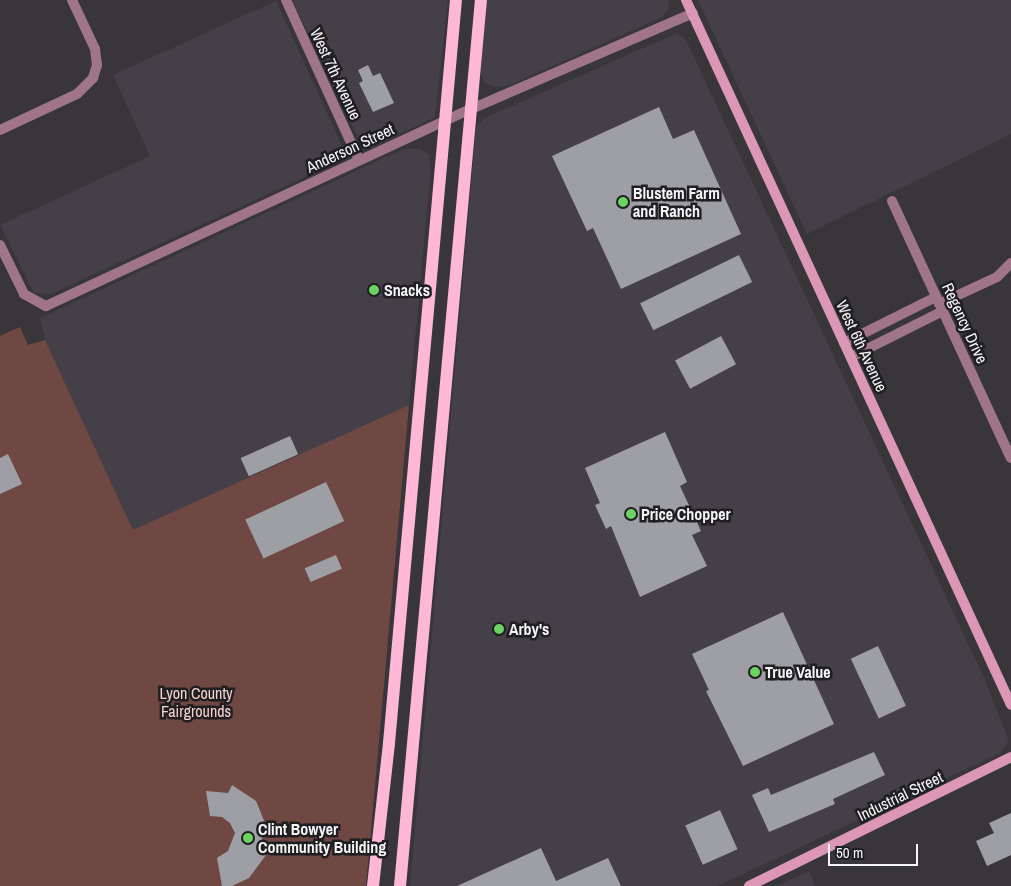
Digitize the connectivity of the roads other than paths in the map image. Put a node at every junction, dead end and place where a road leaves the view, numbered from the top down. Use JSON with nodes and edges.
{"nodes":[{"id":1,"x":72,"y":0,"type":"edge"},
{"id":2,"x":286,"y":0,"type":"edge"},
{"id":3,"x":456,"y":0,"type":"edge"},
{"id":4,"x":481,"y":0,"type":"edge"},
{"id":5,"x":686,"y":0,"type":"edge"},
{"id":6,"x":693,"y":13,"type":"junction"},
{"id":7,"x":469,"y":110,"type":"junction"},
{"id":8,"x":443,"y":122,"type":"junction"},
{"id":9,"x":0,"y":130,"type":"edge"},
{"id":10,"x":360,"y":160,"type":"junction"},
{"id":11,"x":892,"y":201,"type":"dead end"},
{"id":12,"x":0,"y":245,"type":"edge"},
{"id":13,"x":1011,"y":263,"type":"edge"},
{"id":14,"x":939,"y":304,"type":"junction"},
{"id":15,"x":844,"y":343,"type":"junction"},
{"id":16,"x":851,"y":357,"type":"junction"},
{"id":17,"x":1011,"y":458,"type":"edge"},
{"id":18,"x":1011,"y":704,"type":"edge"},
{"id":19,"x":1011,"y":757,"type":"edge"},
{"id":20,"x":372,"y":886,"type":"edge"},
{"id":21,"x":400,"y":886,"type":"edge"},
{"id":22,"x":748,"y":886,"type":"edge"}],
"edges":[{"from":1,"to":9,"type":"street"},
{"from":2,"to":10,"type":"street","name":"West 7th Avenue"},
{"from":3,"to":8,"type":"main road"},
{"from":4,"to":7,"type":"main road"},
{"from":5,"to":6,"type":"street","name":"West 6th Avenue"},
{"from":6,"to":7,"type":"street","name":"Anderson Street"},
{"from":6,"to":15,"type":"street","name":"West 6th Avenue"},
{"from":7,"to":8,"type":"street","name":"Anderson Street"},
{"from":7,"to":21,"type":"main road"},
{"from":8,"to":10,"type":"street","name":"Anderson Street"},
{"from":8,"to":20,"type":"main road"},
{"from":10,"to":12,"type":"street","name":"Anderson Street"},
{"from":11,"to":14,"type":"street","name":"Regency Drive"},
{"from":13,"to":14,"type":"street"},
{"from":14,"to":15,"type":"street"},
{"from":14,"to":16,"type":"street"},
{"from":14,"to":17,"type":"street","name":"Regency Drive"},
{"from":15,"to":16,"type":"street","name":"West 6th Avenue"},
{"from":16,"to":18,"type":"street","name":"West 6th Avenue"},
{"from":19,"to":22,"type":"street","name":"Industrial Street"}]}
